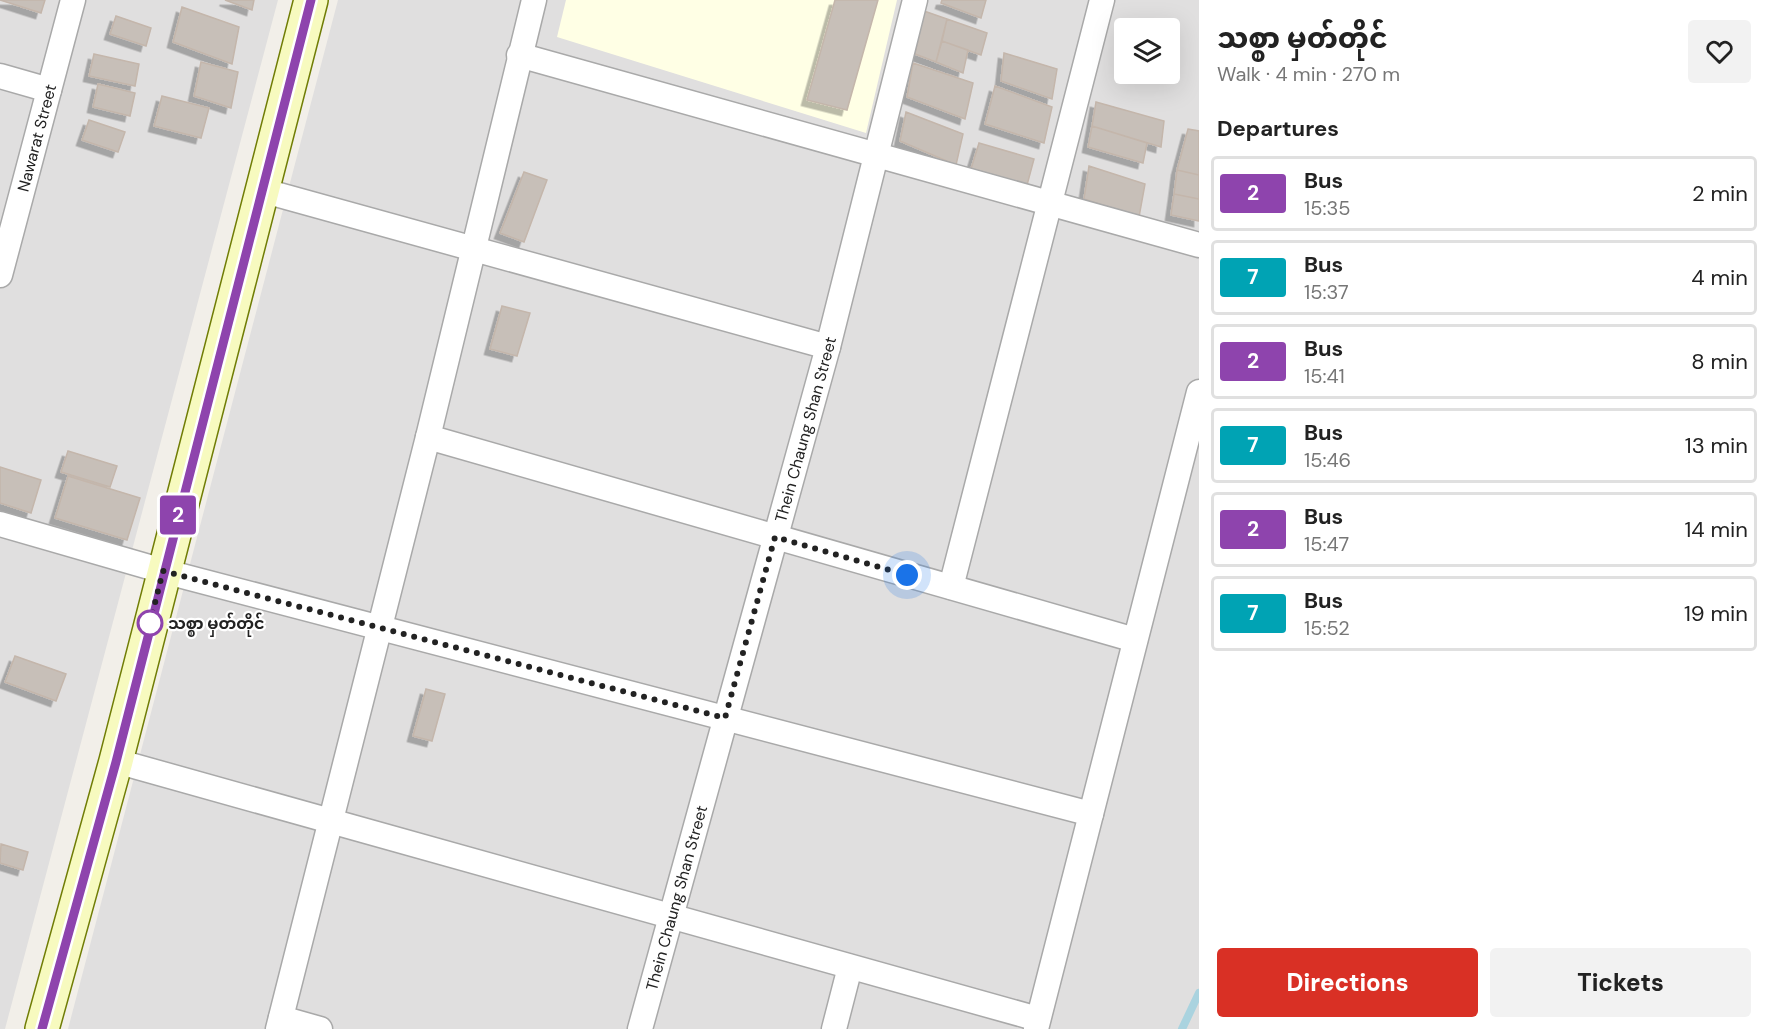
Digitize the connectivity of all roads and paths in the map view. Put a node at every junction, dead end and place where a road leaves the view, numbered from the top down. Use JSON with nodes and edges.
{"nodes":[{"id":1,"x":73,"y":0,"type":"edge"},
{"id":2,"x":311,"y":0,"type":"edge"},
{"id":3,"x":534,"y":0,"type":"edge"},
{"id":4,"x":915,"y":0,"type":"edge"},
{"id":5,"x":1102,"y":0,"type":"edge"},
{"id":6,"x":519,"y":56,"type":"junction"},
{"id":7,"x":0,"y":76,"type":"edge"},
{"id":8,"x":49,"y":90,"type":"junction"},
{"id":9,"x":876,"y":155,"type":"junction"},
{"id":10,"x":261,"y":190,"type":"junction"},
{"id":11,"x":1050,"y":204,"type":"junction"},
{"id":12,"x":1199,"y":245,"type":"edge"},
{"id":13,"x":475,"y":248,"type":"junction"},
{"id":14,"x":0,"y":275,"type":"edge"},
{"id":15,"x":828,"y":347,"type":"junction"},
{"id":16,"x":1199,"y":392,"type":"edge"},
{"id":17,"x":429,"y":437,"type":"junction"},
{"id":18,"x":0,"y":524,"type":"edge"},
{"id":19,"x":775,"y":537,"type":"junction"},
{"id":20,"x":163,"y":571,"type":"junction"},
{"id":21,"x":951,"y":587,"type":"junction"},
{"id":22,"x":379,"y":627,"type":"junction"},
{"id":23,"x":1135,"y":640,"type":"junction"},
{"id":24,"x":725,"y":718,"type":"junction"},
{"id":25,"x":116,"y":762,"type":"junction"},
{"id":26,"x":1091,"y":814,"type":"junction"},
{"id":27,"x":330,"y":821,"type":"junction"},
{"id":28,"x":670,"y":917,"type":"junction"},
{"id":29,"x":850,"y":967,"type":"junction"},
{"id":30,"x":279,"y":1024,"type":"edge"},
{"id":31,"x":1037,"y":1024,"type":"edge"},
{"id":32,"x":42,"y":1029,"type":"edge"},
{"id":33,"x":320,"y":1029,"type":"edge"},
{"id":34,"x":640,"y":1029,"type":"edge"},
{"id":35,"x":834,"y":1029,"type":"edge"}],
"edges":[{"from":1,"to":8,"type":"street","name":"Nawarat Street"},
{"from":2,"to":10,"type":"main road"},
{"from":3,"to":6,"type":"street"},
{"from":4,"to":9,"type":"street","name":"Thein Chaung Shan Street"},
{"from":5,"to":11,"type":"street"},
{"from":6,"to":9,"type":"street"},
{"from":6,"to":13,"type":"street"},
{"from":7,"to":8,"type":"street"},
{"from":8,"to":14,"type":"street","name":"Nawarat Street"},
{"from":9,"to":11,"type":"street"},
{"from":9,"to":15,"type":"street","name":"Thein Chaung Shan Street"},
{"from":10,"to":13,"type":"street"},
{"from":10,"to":20,"type":"main road"},
{"from":11,"to":12,"type":"street"},
{"from":11,"to":21,"type":"street"},
{"from":13,"to":15,"type":"street"},
{"from":13,"to":17,"type":"street"},
{"from":15,"to":19,"type":"street","name":"Thein Chaung Shan Street"},
{"from":16,"to":23,"type":"street"},
{"from":17,"to":19,"type":"street"},
{"from":17,"to":22,"type":"street"},
{"from":18,"to":20,"type":"street"},
{"from":19,"to":21,"type":"street"},
{"from":19,"to":24,"type":"street","name":"Thein Chaung Shan Street"},
{"from":20,"to":22,"type":"street"},
{"from":20,"to":25,"type":"main road"},
{"from":21,"to":23,"type":"street"},
{"from":22,"to":24,"type":"street"},
{"from":22,"to":27,"type":"street"},
{"from":23,"to":26,"type":"street"},
{"from":24,"to":26,"type":"street"},
{"from":24,"to":28,"type":"street","name":"Thein Chaung Shan Street"},
{"from":25,"to":27,"type":"street"},
{"from":25,"to":32,"type":"main road"},
{"from":26,"to":31,"type":"street"},
{"from":27,"to":28,"type":"street"},
{"from":27,"to":30,"type":"street"},
{"from":28,"to":29,"type":"street"},
{"from":28,"to":34,"type":"street","name":"Thein Chaung Shan Street"},
{"from":29,"to":31,"type":"street"},
{"from":29,"to":35,"type":"street"},
{"from":30,"to":33,"type":"street"}]}
